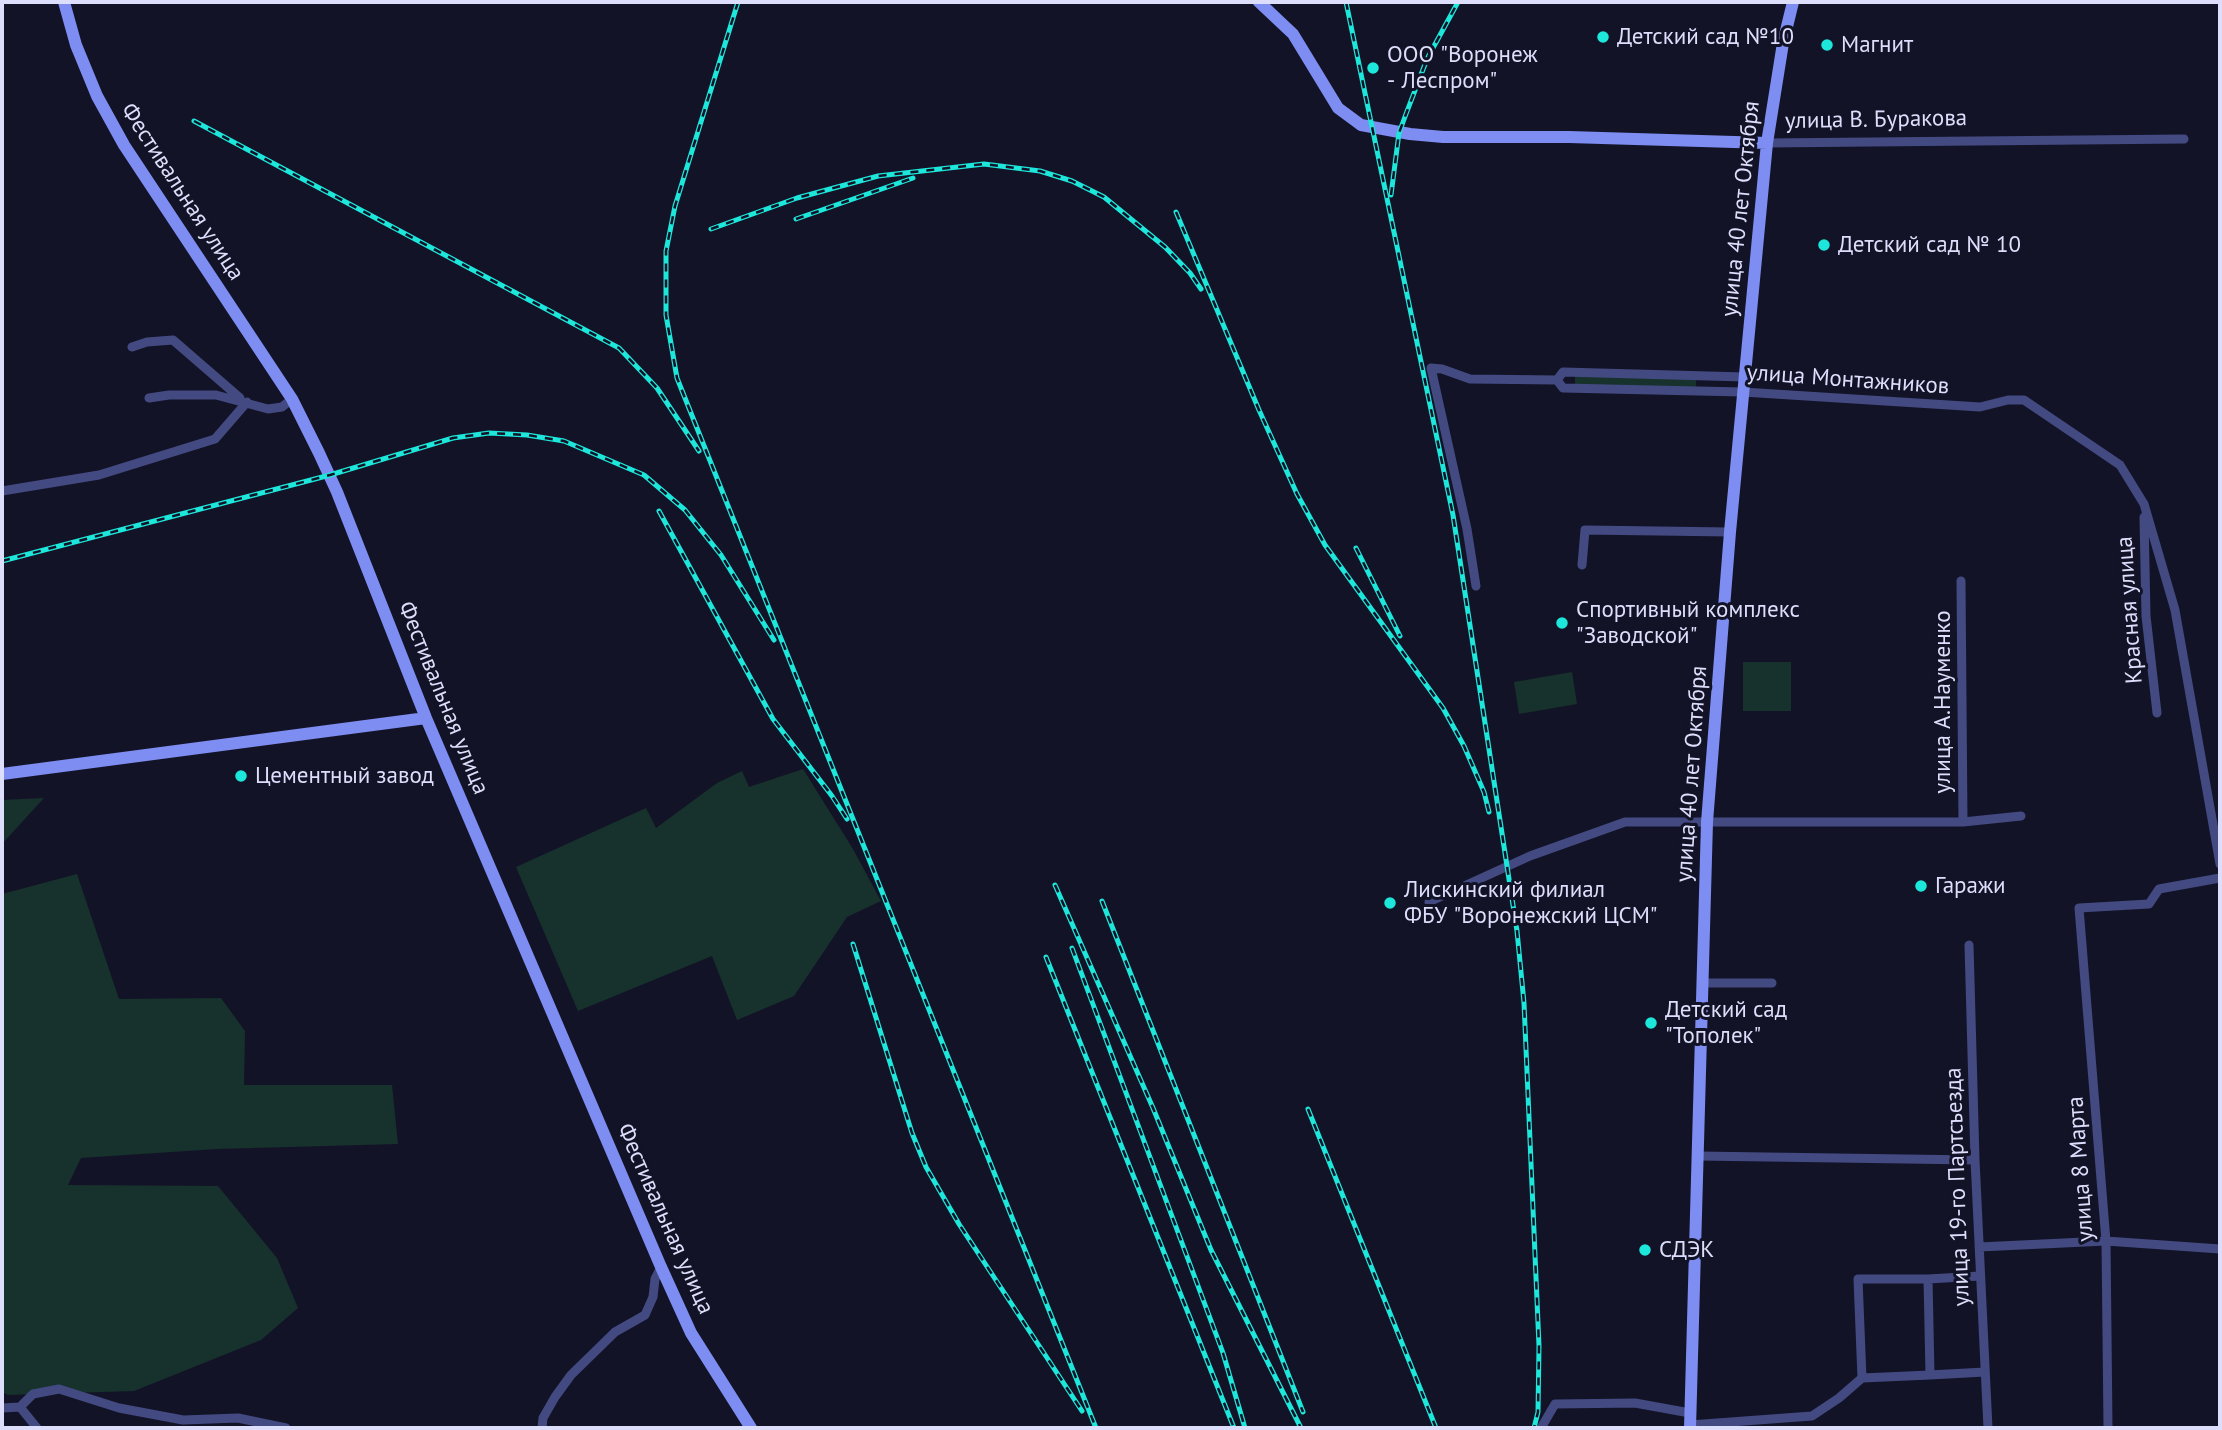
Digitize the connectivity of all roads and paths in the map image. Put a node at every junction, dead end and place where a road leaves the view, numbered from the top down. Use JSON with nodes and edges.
{"nodes":[{"id":1,"x":64,"y":2,"type":"edge"},
{"id":2,"x":1259,"y":2,"type":"edge"},
{"id":3,"x":1793,"y":2,"type":"edge"},
{"id":4,"x":2184,"y":139,"type":"dead end"},
{"id":5,"x":1766,"y":143,"type":"junction"},
{"id":6,"x":132,"y":348,"type":"dead end"},
{"id":7,"x":1745,"y":377,"type":"junction"},
{"id":8,"x":1557,"y":380,"type":"junction"},
{"id":9,"x":1744,"y":392,"type":"junction"},
{"id":10,"x":149,"y":398,"type":"dead end"},
{"id":11,"x":292,"y":399,"type":"junction"},
{"id":12,"x":245,"y":401,"type":"junction"},
{"id":13,"x":2120,"y":465,"type":"joint"},
{"id":14,"x":2,"y":492,"type":"edge"},
{"id":15,"x":2144,"y":504,"type":"junction"},
{"id":16,"x":1730,"y":532,"type":"junction"},
{"id":17,"x":1582,"y":565,"type":"dead end"},
{"id":18,"x":1961,"y":581,"type":"dead end"},
{"id":19,"x":1476,"y":586,"type":"dead end"},
{"id":20,"x":2157,"y":713,"type":"dead end"},
{"id":21,"x":426,"y":718,"type":"junction"},
{"id":22,"x":2,"y":774,"type":"edge"},
{"id":23,"x":2021,"y":816,"type":"dead end"},
{"id":24,"x":1707,"y":822,"type":"junction"},
{"id":25,"x":1963,"y":822,"type":"junction"},
{"id":26,"x":2220,"y":863,"type":"edge"},
{"id":27,"x":2220,"y":878,"type":"edge"},
{"id":28,"x":1429,"y":902,"type":"dead end"},
{"id":29,"x":1969,"y":945,"type":"dead end"},
{"id":30,"x":1703,"y":983,"type":"junction"},
{"id":31,"x":1772,"y":983,"type":"dead end"},
{"id":32,"x":1698,"y":1156,"type":"junction"},
{"id":33,"x":1975,"y":1160,"type":"junction"},
{"id":34,"x":2106,"y":1241,"type":"junction"},
{"id":35,"x":1979,"y":1247,"type":"junction"},
{"id":36,"x":2220,"y":1249,"type":"edge"},
{"id":37,"x":661,"y":1267,"type":"junction"},
{"id":38,"x":1980,"y":1276,"type":"junction"},
{"id":39,"x":1928,"y":1279,"type":"junction"},
{"id":40,"x":1985,"y":1372,"type":"junction"},
{"id":41,"x":1930,"y":1375,"type":"junction"},
{"id":42,"x":1862,"y":1378,"type":"junction"},
{"id":43,"x":20,"y":1406,"type":"junction"},
{"id":44,"x":2,"y":1408,"type":"edge"},
{"id":45,"x":1690,"y":1422,"type":"edge"},
{"id":46,"x":542,"y":1423,"type":"edge"},
{"id":47,"x":183,"y":1424,"type":"edge"},
{"id":48,"x":37,"y":1428,"type":"edge"},
{"id":49,"x":286,"y":1428,"type":"edge"},
{"id":50,"x":533,"y":1428,"type":"edge"},
{"id":51,"x":751,"y":1428,"type":"edge"},
{"id":52,"x":1541,"y":1428,"type":"edge"},
{"id":53,"x":1987,"y":1428,"type":"edge"},
{"id":54,"x":2108,"y":1428,"type":"edge"}],
"edges":[{"from":1,"to":11,"type":"main road","name":"Фестивальная улица"},
{"from":2,"to":5,"type":"main road","name":"улица В. Буракова"},
{"from":3,"to":5,"type":"main road","name":"улица 40 лет Октября"},
{"from":4,"to":5,"type":"street","name":"улица В. Буракова"},
{"from":5,"to":7,"type":"main road","name":"улица 40 лет Октября"},
{"from":6,"to":12,"type":"street"},
{"from":7,"to":8,"type":"street","name":"улица Монтажников"},
{"from":7,"to":9,"type":"main road","name":"улица 40 лет Октября"},
{"from":8,"to":9,"type":"street","name":"улица Монтажников"},
{"from":8,"to":19,"type":"street","name":"улица Монтажников"},
{"from":9,"to":13,"type":"street","name":"улица Монтажников"},
{"from":9,"to":16,"type":"main road","name":"улица 40 лет Октября"},
{"from":10,"to":12,"type":"street"},
{"from":11,"to":12,"type":"street"},
{"from":11,"to":21,"type":"main road","name":"Фестивальная улица"},
{"from":12,"to":14,"type":"street"},
{"from":13,"to":15,"type":"street","name":"Красная улица"},
{"from":15,"to":20,"type":"street","name":"Красная улица"},
{"from":15,"to":26,"type":"street","name":"Красная улица"},
{"from":16,"to":17,"type":"street"},
{"from":16,"to":24,"type":"main road","name":"улица 40 лет Октября"},
{"from":18,"to":25,"type":"street","name":"улица А.Науменко"},
{"from":21,"to":22,"type":"main road"},
{"from":21,"to":37,"type":"main road","name":"Фестивальная улица"},
{"from":23,"to":25,"type":"street"},
{"from":24,"to":25,"type":"street"},
{"from":24,"to":28,"type":"street"},
{"from":24,"to":30,"type":"main road","name":"улица 40 лет Октября"},
{"from":27,"to":34,"type":"street","name":"улица 8 Марта"},
{"from":29,"to":33,"type":"street","name":"улица 19-го Партсъезда"},
{"from":30,"to":31,"type":"street"},
{"from":30,"to":32,"type":"main road","name":"улица 40 лет Октября"},
{"from":32,"to":33,"type":"street"},
{"from":32,"to":45,"type":"main road","name":"улица 40 лет Октября"},
{"from":33,"to":35,"type":"street","name":"улица 19-го Партсъезда"},
{"from":34,"to":35,"type":"street"},
{"from":34,"to":36,"type":"street"},
{"from":34,"to":54,"type":"street","name":"улица 8 Марта"},
{"from":35,"to":38,"type":"street","name":"улица 19-го Партсъезда"},
{"from":37,"to":46,"type":"street"},
{"from":37,"to":51,"type":"main road","name":"Фестивальная улица"},
{"from":38,"to":39,"type":"street"},
{"from":38,"to":40,"type":"street","name":"улица 19-го Партсъезда"},
{"from":39,"to":41,"type":"street"},
{"from":39,"to":42,"type":"street"},
{"from":40,"to":41,"type":"street"},
{"from":40,"to":53,"type":"street","name":"улица 19-го Партсъезда"},
{"from":41,"to":42,"type":"street"},
{"from":42,"to":45,"type":"street"},
{"from":43,"to":44,"type":"street"},
{"from":43,"to":47,"type":"street"},
{"from":43,"to":48,"type":"street"},
{"from":45,"to":52,"type":"street"},
{"from":46,"to":50,"type":"street"},
{"from":47,"to":49,"type":"street"}]}
